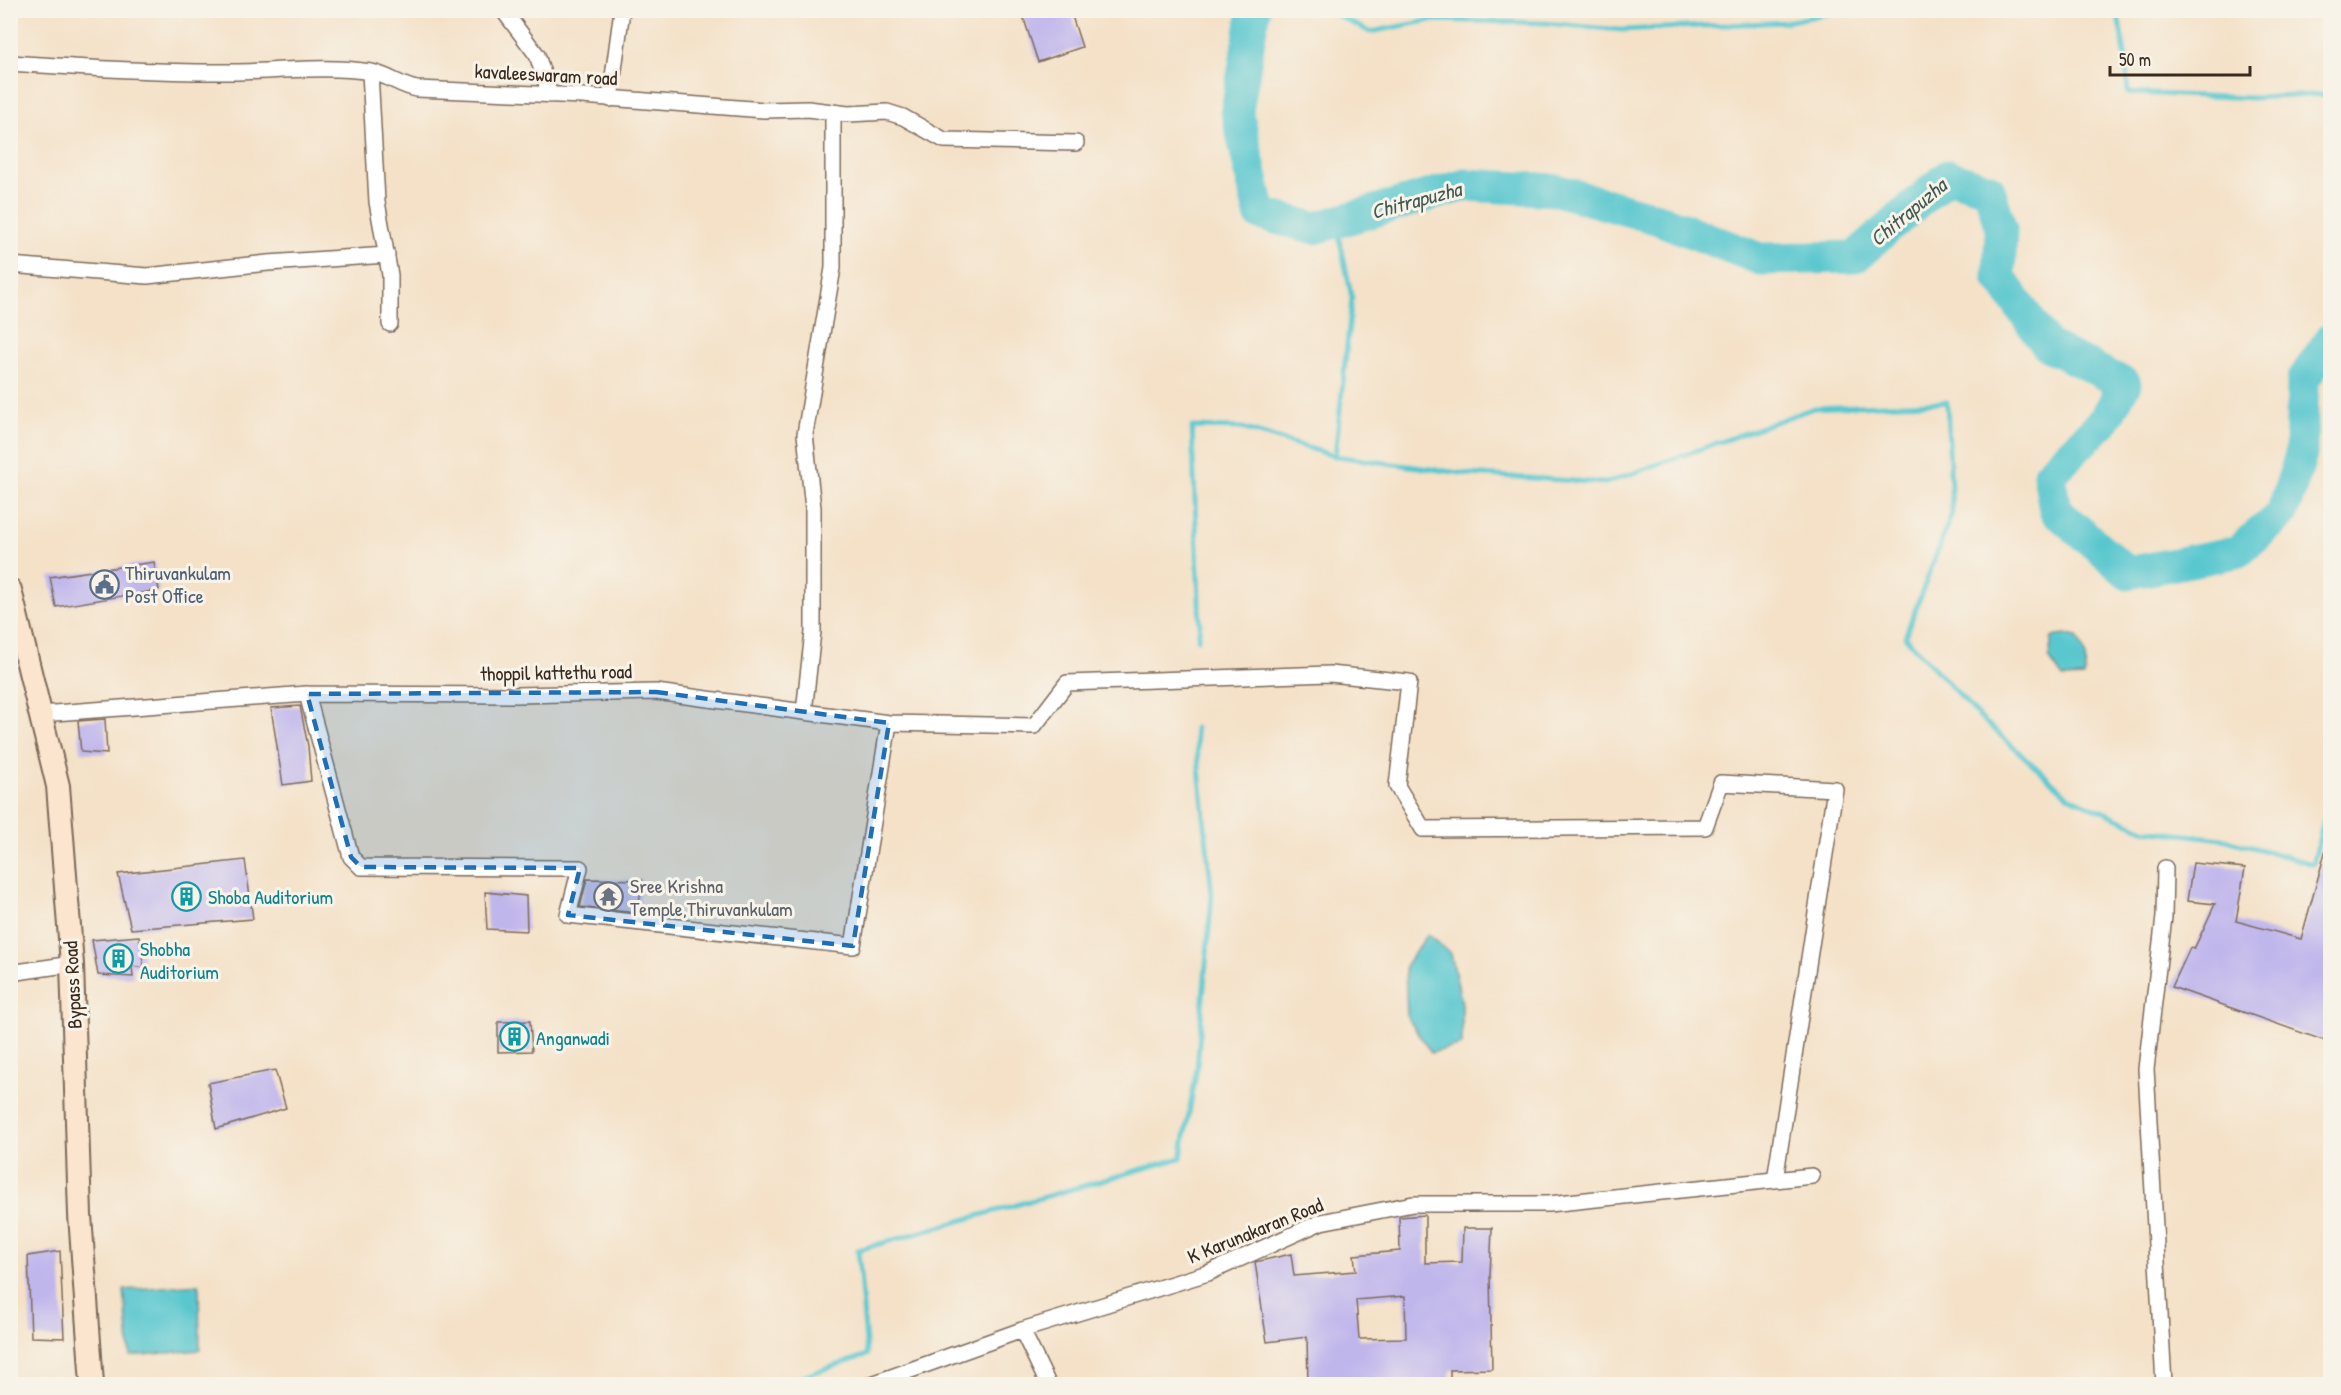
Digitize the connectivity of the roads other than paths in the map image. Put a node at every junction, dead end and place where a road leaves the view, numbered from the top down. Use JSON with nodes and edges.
{"nodes":[{"id":1,"x":503,"y":10,"type":"edge"},
{"id":2,"x":622,"y":10,"type":"edge"},
{"id":3,"x":10,"y":63,"type":"edge"},
{"id":4,"x":370,"y":72,"type":"junction"},
{"id":5,"x":550,"y":95,"type":"junction"},
{"id":6,"x":610,"y":99,"type":"junction"},
{"id":7,"x":833,"y":112,"type":"junction"},
{"id":8,"x":1076,"y":143,"type":"dead end"},
{"id":9,"x":387,"y":255,"type":"junction"},
{"id":10,"x":10,"y":265,"type":"edge"},
{"id":11,"x":390,"y":324,"type":"dead end"},
{"id":12,"x":10,"y":590,"type":"edge"},
{"id":13,"x":307,"y":694,"type":"junction"},
{"id":14,"x":804,"y":712,"type":"junction"},
{"id":15,"x":41,"y":714,"type":"junction"},
{"id":16,"x":890,"y":723,"type":"junction"},
{"id":17,"x":2165,"y":868,"type":"dead end"},
{"id":18,"x":72,"y":964,"type":"junction"},
{"id":19,"x":10,"y":973,"type":"edge"},
{"id":20,"x":1812,"y":1176,"type":"dead end"},
{"id":21,"x":1775,"y":1180,"type":"junction"},
{"id":22,"x":1022,"y":1330,"type":"junction"},
{"id":23,"x":92,"y":1384,"type":"edge"},
{"id":24,"x":872,"y":1384,"type":"edge"},
{"id":25,"x":1048,"y":1384,"type":"edge"},
{"id":26,"x":2164,"y":1384,"type":"edge"}],
"edges":[{"from":1,"to":5,"type":"street"},
{"from":2,"to":6,"type":"street"},
{"from":3,"to":4,"type":"street","name":"kavaleeswaram road"},
{"from":4,"to":5,"type":"street","name":"kavaleeswaram road"},
{"from":4,"to":9,"type":"street"},
{"from":5,"to":6,"type":"street","name":"kavaleeswaram road"},
{"from":6,"to":7,"type":"street","name":"kavaleeswaram road"},
{"from":7,"to":8,"type":"street","name":"kavaleeswaram road"},
{"from":7,"to":14,"type":"street"},
{"from":9,"to":10,"type":"street"},
{"from":9,"to":11,"type":"street"},
{"from":12,"to":15,"type":"main road","name":"Bypass Road"},
{"from":13,"to":14,"type":"street","name":"thoppil kattethu road"},
{"from":13,"to":15,"type":"street","name":"thoppil kattethu road"},
{"from":13,"to":16,"type":"street"},
{"from":14,"to":16,"type":"street","name":"thoppil kattethu road"},
{"from":15,"to":18,"type":"main road","name":"Bypass Road"},
{"from":16,"to":21,"type":"street","name":"thoppil kattethu road"},
{"from":17,"to":26,"type":"street"},
{"from":18,"to":19,"type":"street"},
{"from":18,"to":23,"type":"main road","name":"Bypass Road"},
{"from":20,"to":21,"type":"street","name":"K Karunakaran Road"},
{"from":21,"to":22,"type":"street","name":"K Karunakaran Road"},
{"from":22,"to":24,"type":"street","name":"K Karunakaran Road"},
{"from":22,"to":25,"type":"street"}]}
